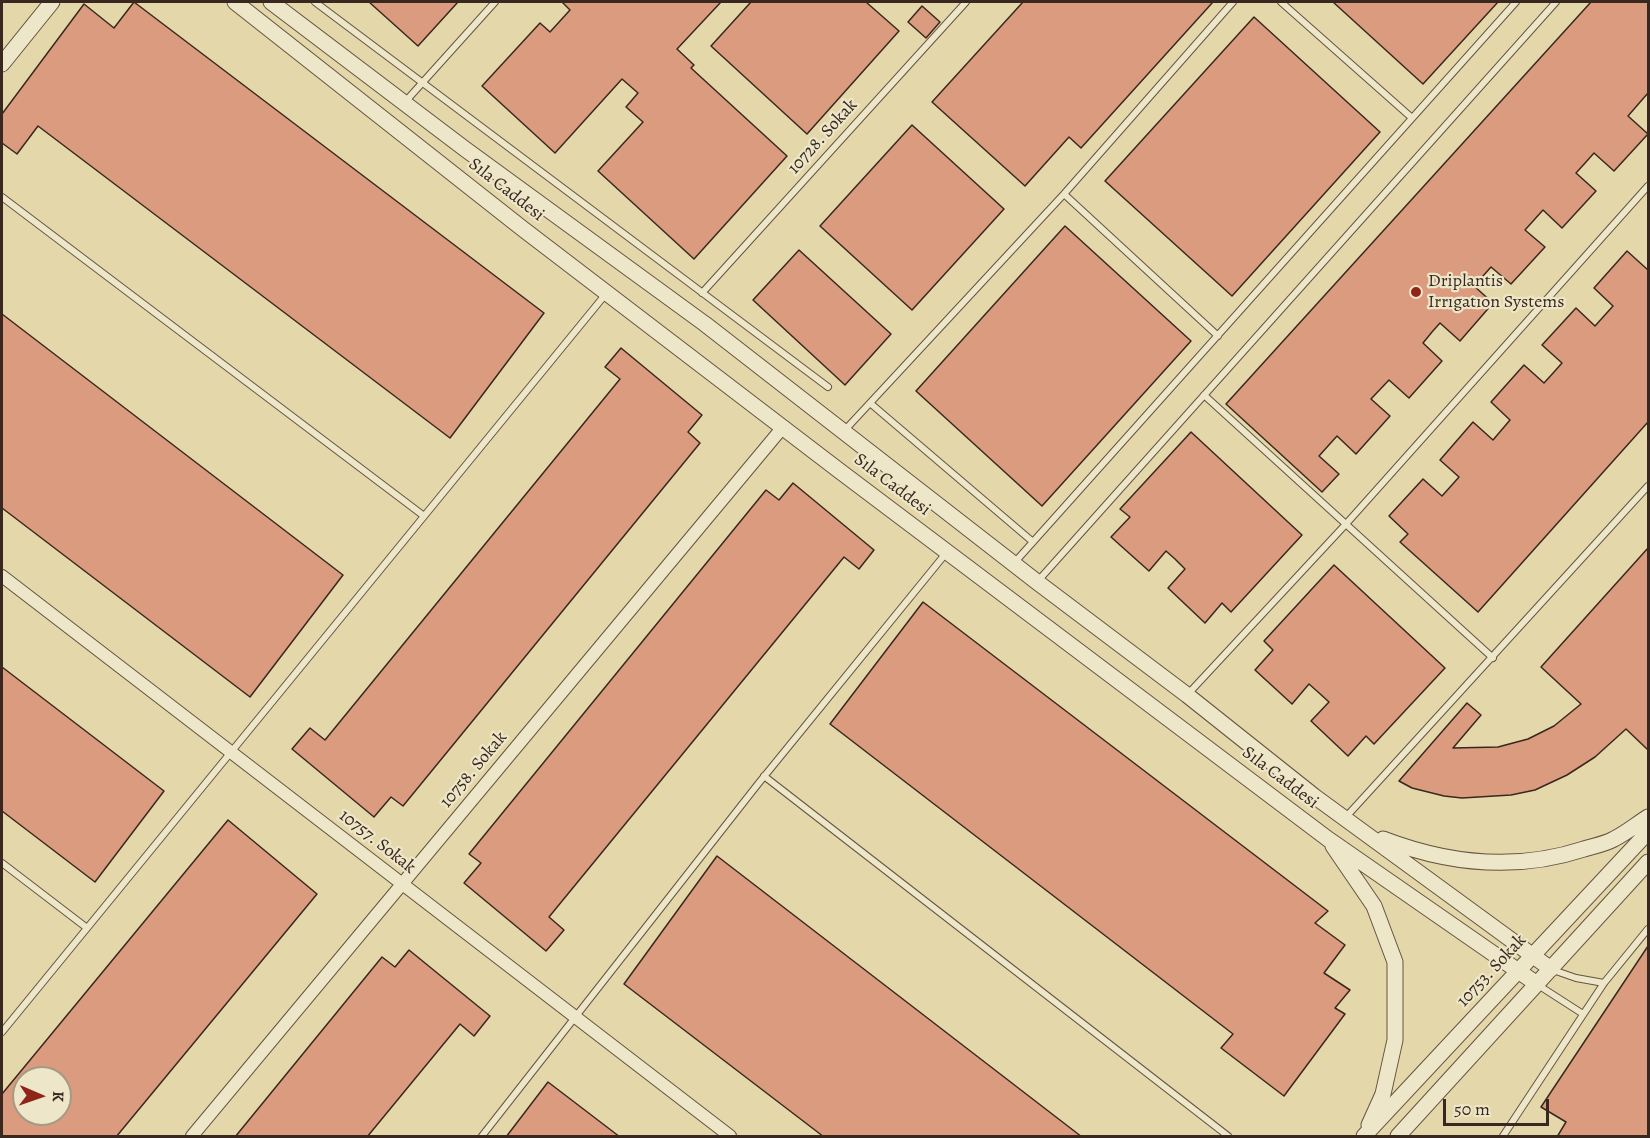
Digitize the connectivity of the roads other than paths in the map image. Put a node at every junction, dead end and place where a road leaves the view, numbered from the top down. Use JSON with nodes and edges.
{"nodes":[{"id":1,"x":52,"y":2,"type":"edge"},
{"id":2,"x":235,"y":2,"type":"edge"},
{"id":3,"x":271,"y":2,"type":"edge"},
{"id":4,"x":315,"y":2,"type":"edge"},
{"id":5,"x":495,"y":2,"type":"edge"},
{"id":6,"x":966,"y":2,"type":"edge"},
{"id":7,"x":1233,"y":2,"type":"edge"},
{"id":8,"x":1281,"y":2,"type":"edge"},
{"id":9,"x":1516,"y":2,"type":"edge"},
{"id":10,"x":1556,"y":2,"type":"edge"},
{"id":11,"x":2,"y":64,"type":"edge"},
{"id":12,"x":422,"y":82,"type":"junction"},
{"id":13,"x":404,"y":103,"type":"junction"},
{"id":14,"x":1412,"y":118,"type":"junction"},
{"id":15,"x":1648,"y":186,"type":"edge"},
{"id":16,"x":1064,"y":194,"type":"junction"},
{"id":17,"x":2,"y":197,"type":"edge"},
{"id":18,"x":607,"y":293,"type":"junction"},
{"id":19,"x":702,"y":293,"type":"junction"},
{"id":20,"x":1218,"y":336,"type":"junction"},
{"id":21,"x":828,"y":387,"type":"dead end"},
{"id":22,"x":1204,"y":395,"type":"junction"},
{"id":23,"x":870,"y":403,"type":"junction"},
{"id":24,"x":783,"y":427,"type":"junction"},
{"id":25,"x":844,"y":431,"type":"junction"},
{"id":26,"x":1648,"y":486,"type":"edge"},
{"id":27,"x":424,"y":516,"type":"junction"},
{"id":28,"x":1346,"y":524,"type":"junction"},
{"id":29,"x":1033,"y":542,"type":"junction"},
{"id":30,"x":947,"y":552,"type":"junction"},
{"id":31,"x":1014,"y":564,"type":"junction"},
{"id":32,"x":2,"y":576,"type":"edge"},
{"id":33,"x":1037,"y":582,"type":"junction"},
{"id":34,"x":1493,"y":658,"type":"junction"},
{"id":35,"x":1187,"y":695,"type":"junction"},
{"id":36,"x":231,"y":752,"type":"junction"},
{"id":37,"x":765,"y":776,"type":"junction"},
{"id":38,"x":1648,"y":817,"type":"edge"},
{"id":39,"x":1345,"y":818,"type":"junction"},
{"id":40,"x":1364,"y":832,"type":"junction"},
{"id":41,"x":1648,"y":832,"type":"edge"},
{"id":42,"x":1328,"y":838,"type":"junction"},
{"id":43,"x":1648,"y":862,"type":"edge"},
{"id":44,"x":2,"y":863,"type":"edge"},
{"id":45,"x":402,"y":884,"type":"junction"},
{"id":46,"x":87,"y":928,"type":"junction"},
{"id":47,"x":1648,"y":929,"type":"edge"},
{"id":48,"x":1534,"y":956,"type":"junction"},
{"id":49,"x":1551,"y":969,"type":"junction"},
{"id":50,"x":1519,"y":972,"type":"junction"},
{"id":51,"x":1604,"y":983,"type":"junction"},
{"id":52,"x":1537,"y":984,"type":"junction"},
{"id":53,"x":1583,"y":1014,"type":"junction"},
{"id":54,"x":576,"y":1018,"type":"junction"},
{"id":55,"x":2,"y":1032,"type":"edge"},
{"id":56,"x":192,"y":1137,"type":"edge"},
{"id":57,"x":482,"y":1137,"type":"edge"},
{"id":58,"x":730,"y":1137,"type":"edge"},
{"id":59,"x":1228,"y":1137,"type":"edge"},
{"id":60,"x":1364,"y":1137,"type":"edge"},
{"id":61,"x":1398,"y":1137,"type":"edge"},
{"id":62,"x":1503,"y":1137,"type":"edge"}],
"edges":[{"from":1,"to":11,"type":"street"},
{"from":2,"to":18,"type":"street","name":"Sıla Caddesi"},
{"from":3,"to":13,"type":"street","name":"Sıla Caddesi"},
{"from":4,"to":12,"type":"lane"},
{"from":5,"to":12,"type":"lane"},
{"from":6,"to":19,"type":"lane","name":"10728. Sokak"},
{"from":7,"to":16,"type":"lane"},
{"from":8,"to":14,"type":"lane"},
{"from":9,"to":14,"type":"lane"},
{"from":10,"to":22,"type":"lane"},
{"from":12,"to":13,"type":"lane"},
{"from":12,"to":19,"type":"lane"},
{"from":13,"to":25,"type":"street","name":"Sıla Caddesi"},
{"from":14,"to":20,"type":"lane"},
{"from":15,"to":28,"type":"lane"},
{"from":16,"to":20,"type":"lane"},
{"from":16,"to":23,"type":"lane"},
{"from":17,"to":27,"type":"lane"},
{"from":18,"to":24,"type":"street","name":"Sıla Caddesi"},
{"from":18,"to":27,"type":"lane"},
{"from":19,"to":21,"type":"lane"},
{"from":20,"to":29,"type":"lane"},
{"from":22,"to":28,"type":"lane"},
{"from":22,"to":33,"type":"lane"},
{"from":23,"to":25,"type":"lane"},
{"from":23,"to":29,"type":"lane"},
{"from":24,"to":30,"type":"street","name":"Sıla Caddesi"},
{"from":24,"to":45,"type":"street","name":"10758. Sokak"},
{"from":25,"to":31,"type":"street","name":"Sıla Caddesi"},
{"from":26,"to":34,"type":"lane"},
{"from":27,"to":36,"type":"lane"},
{"from":28,"to":34,"type":"lane"},
{"from":28,"to":35,"type":"lane"},
{"from":29,"to":31,"type":"lane"},
{"from":30,"to":37,"type":"lane"},
{"from":30,"to":42,"type":"street","name":"Sıla Caddesi"},
{"from":31,"to":33,"type":"street","name":"Sıla Caddesi"},
{"from":32,"to":36,"type":"street","name":"10757. Sokak"},
{"from":33,"to":35,"type":"street","name":"Sıla Caddesi"},
{"from":34,"to":39,"type":"lane"},
{"from":35,"to":39,"type":"street","name":"Sıla Caddesi"},
{"from":36,"to":45,"type":"street","name":"10757. Sokak"},
{"from":36,"to":46,"type":"lane"},
{"from":37,"to":54,"type":"lane"},
{"from":37,"to":59,"type":"lane"},
{"from":38,"to":40,"type":"street"},
{"from":39,"to":40,"type":"street","name":"Sıla Caddesi"},
{"from":40,"to":48,"type":"street","name":"Sıla Caddesi"},
{"from":41,"to":48,"type":"street","name":"10753. Sokak"},
{"from":42,"to":50,"type":"street","name":"Sıla Caddesi"},
{"from":42,"to":60,"type":"street"},
{"from":43,"to":49,"type":"street"},
{"from":44,"to":46,"type":"lane"},
{"from":45,"to":54,"type":"street","name":"10757. Sokak"},
{"from":45,"to":56,"type":"street","name":"10758. Sokak"},
{"from":46,"to":55,"type":"lane"},
{"from":47,"to":51,"type":"lane"},
{"from":48,"to":49,"type":"street","name":"Sıla Caddesi"},
{"from":48,"to":50,"type":"street","name":"10753. Sokak"},
{"from":49,"to":51,"type":"lane"},
{"from":49,"to":52,"type":"street"},
{"from":50,"to":52,"type":"street","name":"Sıla Caddesi"},
{"from":50,"to":60,"type":"street","name":"10753. Sokak"},
{"from":51,"to":53,"type":"lane"},
{"from":52,"to":53,"type":"lane"},
{"from":52,"to":61,"type":"street"},
{"from":53,"to":62,"type":"lane"},
{"from":54,"to":57,"type":"lane"},
{"from":54,"to":58,"type":"street","name":"10757. Sokak"}]}
